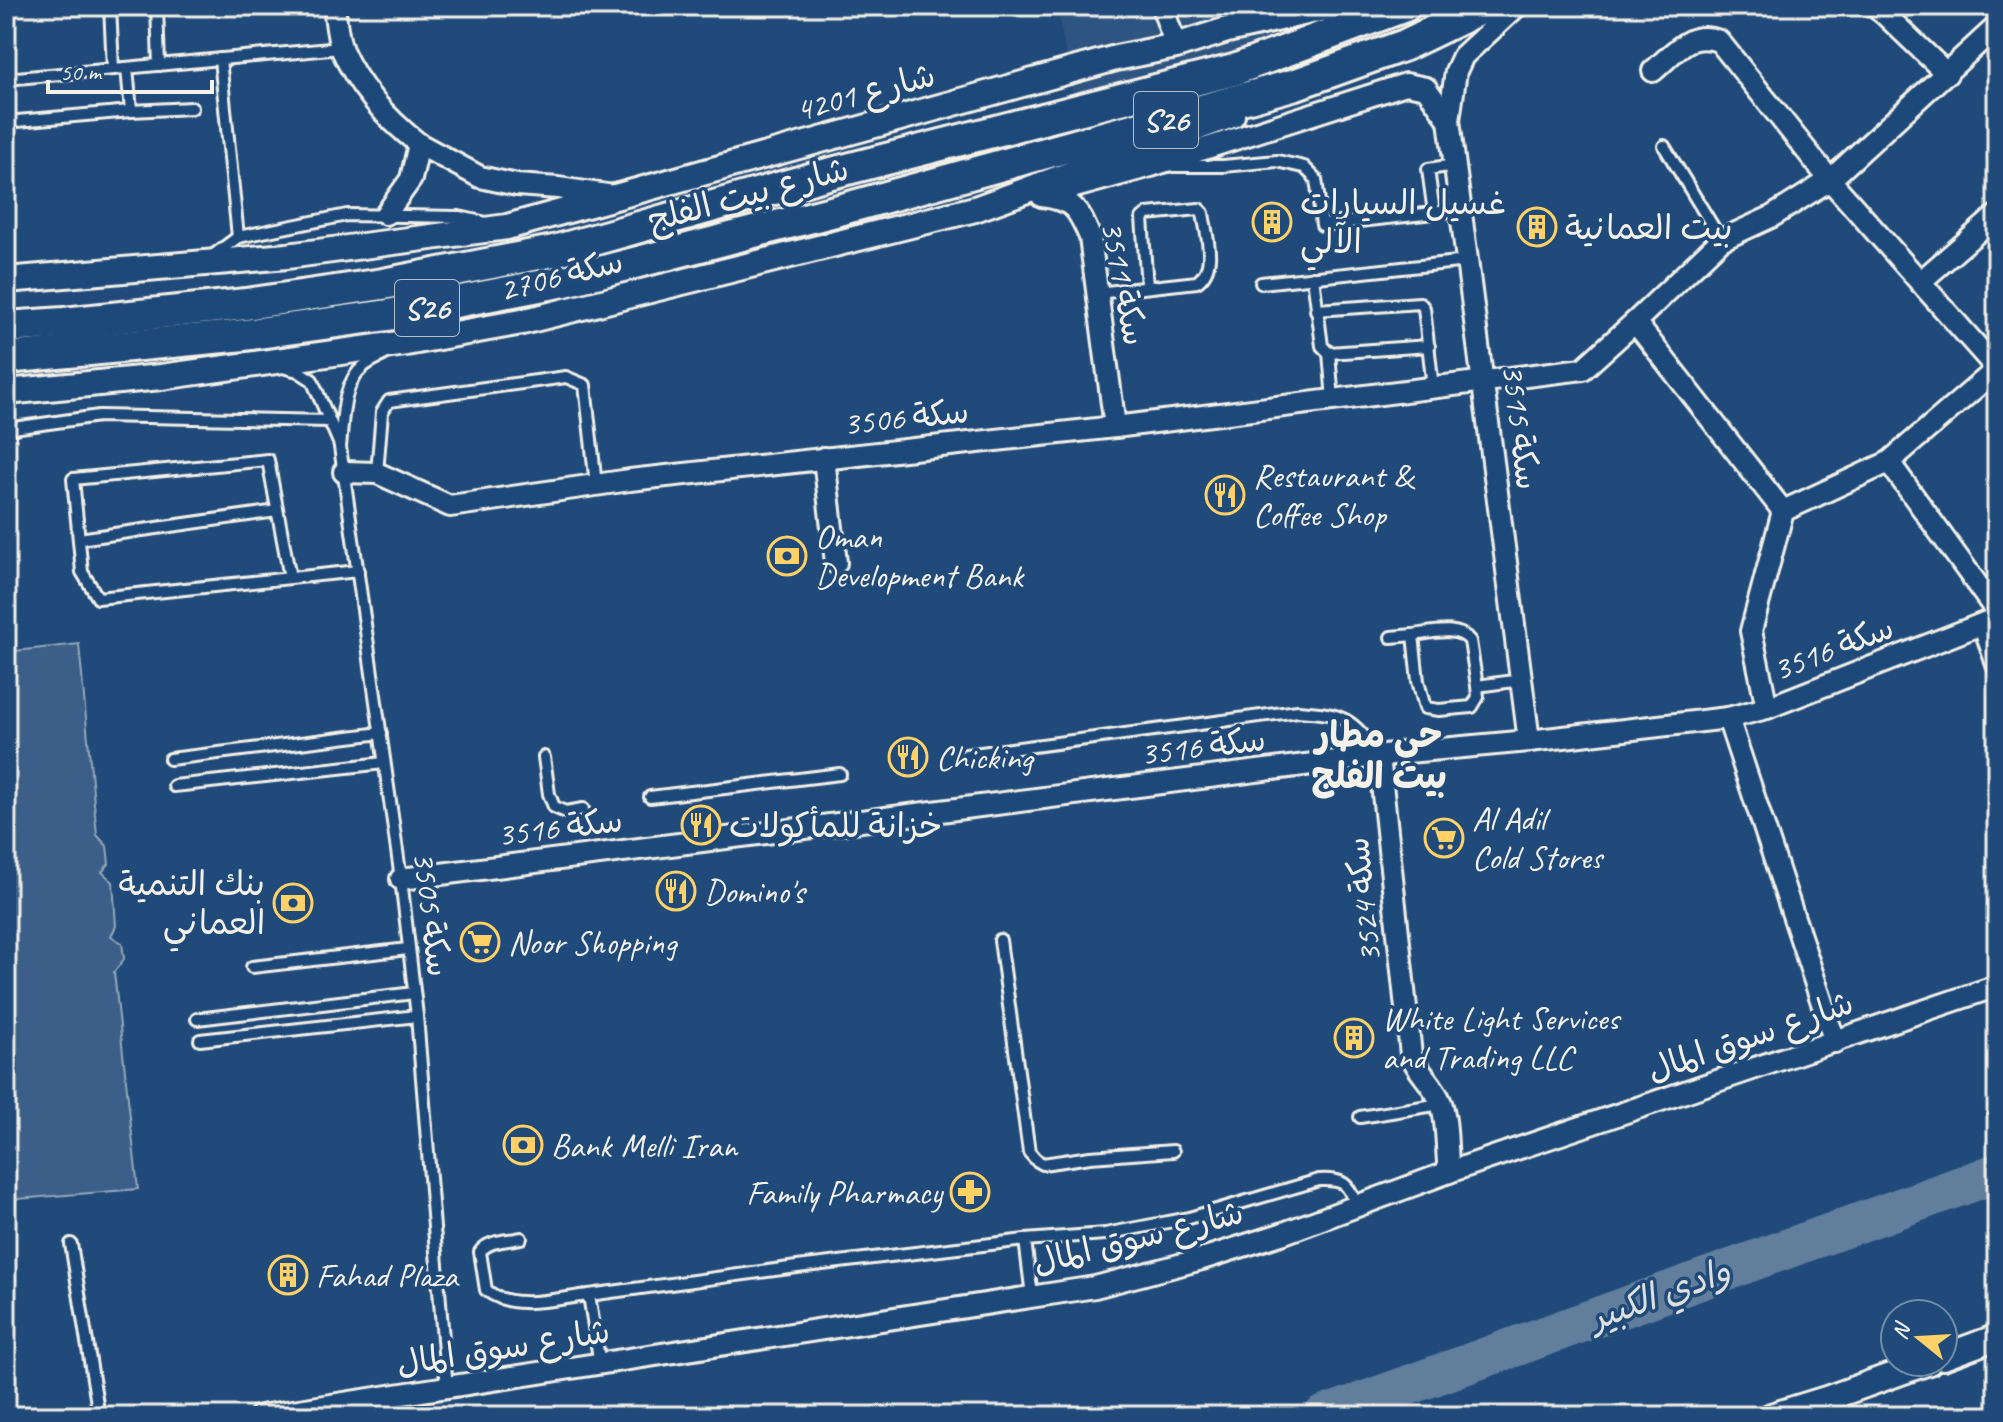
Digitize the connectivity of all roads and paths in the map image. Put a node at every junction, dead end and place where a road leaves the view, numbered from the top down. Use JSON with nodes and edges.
{"nodes":[{"id":1,"x":110,"y":6,"type":"edge"},
{"id":2,"x":157,"y":6,"type":"edge"},
{"id":3,"x":334,"y":6,"type":"edge"},
{"id":4,"x":1162,"y":6,"type":"edge"},
{"id":5,"x":1333,"y":6,"type":"edge"},
{"id":6,"x":1405,"y":6,"type":"edge"},
{"id":7,"x":1486,"y":6,"type":"edge"},
{"id":8,"x":1517,"y":6,"type":"edge"},
{"id":9,"x":1876,"y":6,"type":"edge"},
{"id":10,"x":1997,"y":26,"type":"edge"},
{"id":11,"x":1176,"y":46,"type":"junction"},
{"id":12,"x":341,"y":48,"type":"junction"},
{"id":13,"x":220,"y":59,"type":"junction"},
{"id":14,"x":159,"y":65,"type":"junction"},
{"id":15,"x":127,"y":68,"type":"junction"},
{"id":16,"x":113,"y":69,"type":"junction"},
{"id":17,"x":1653,"y":71,"type":"dead end"},
{"id":18,"x":1947,"y":74,"type":"junction"},
{"id":19,"x":6,"y":79,"type":"edge"},
{"id":20,"x":1296,"y":84,"type":"junction"},
{"id":21,"x":192,"y":108,"type":"dead end"},
{"id":22,"x":131,"y":111,"type":"junction"},
{"id":23,"x":1449,"y":120,"type":"junction"},
{"id":24,"x":6,"y":122,"type":"edge"},
{"id":25,"x":419,"y":144,"type":"junction"},
{"id":26,"x":1664,"y":146,"type":"dead end"},
{"id":27,"x":1455,"y":165,"type":"junction"},
{"id":28,"x":1151,"y":166,"type":"junction"},
{"id":29,"x":1830,"y":180,"type":"junction"},
{"id":30,"x":1042,"y":196,"type":"junction"},
{"id":31,"x":618,"y":197,"type":"junction"},
{"id":32,"x":975,"y":209,"type":"junction"},
{"id":33,"x":1461,"y":209,"type":"junction"},
{"id":34,"x":1434,"y":213,"type":"junction"},
{"id":35,"x":386,"y":214,"type":"junction"},
{"id":36,"x":1997,"y":215,"type":"edge"},
{"id":37,"x":507,"y":227,"type":"junction"},
{"id":38,"x":238,"y":237,"type":"junction"},
{"id":39,"x":1721,"y":240,"type":"junction"},
{"id":40,"x":1467,"y":261,"type":"junction"},
{"id":41,"x":204,"y":263,"type":"junction"},
{"id":42,"x":11,"y":274,"type":"edge"},
{"id":43,"x":1313,"y":277,"type":"junction"},
{"id":44,"x":1920,"y":282,"type":"junction"},
{"id":45,"x":1261,"y":283,"type":"dead end"},
{"id":46,"x":1147,"y":287,"type":"junction"},
{"id":47,"x":1097,"y":293,"type":"junction"},
{"id":48,"x":1316,"y":310,"type":"junction"},
{"id":49,"x":1635,"y":322,"type":"junction"},
{"id":50,"x":6,"y":327,"type":"edge"},
{"id":51,"x":406,"y":343,"type":"junction"},
{"id":52,"x":1429,"y":346,"type":"junction"},
{"id":53,"x":1329,"y":353,"type":"junction"},
{"id":54,"x":6,"y":358,"type":"edge"},
{"id":55,"x":258,"y":362,"type":"junction"},
{"id":56,"x":1483,"y":382,"type":"junction"},
{"id":57,"x":1433,"y":388,"type":"junction"},
{"id":58,"x":6,"y":392,"type":"edge"},
{"id":59,"x":1333,"y":400,"type":"junction"},
{"id":60,"x":329,"y":421,"type":"junction"},
{"id":61,"x":1115,"y":427,"type":"junction"},
{"id":62,"x":6,"y":429,"type":"edge"},
{"id":63,"x":340,"y":447,"type":"junction"},
{"id":64,"x":824,"y":458,"type":"junction"},
{"id":65,"x":1889,"y":462,"type":"junction"},
{"id":66,"x":344,"y":472,"type":"junction"},
{"id":67,"x":377,"y":473,"type":"junction"},
{"id":68,"x":596,"y":485,"type":"junction"},
{"id":69,"x":277,"y":511,"type":"junction"},
{"id":70,"x":1783,"y":511,"type":"junction"},
{"id":71,"x":79,"y":539,"type":"junction"},
{"id":72,"x":836,"y":563,"type":"dead end"},
{"id":73,"x":358,"y":571,"type":"junction"},
{"id":74,"x":290,"y":578,"type":"junction"},
{"id":75,"x":1992,"y":618,"type":"edge"},
{"id":76,"x":1413,"y":635,"type":"junction"},
{"id":77,"x":1391,"y":637,"type":"dead end"},
{"id":78,"x":1997,"y":664,"type":"edge"},
{"id":79,"x":1521,"y":680,"type":"junction"},
{"id":80,"x":1477,"y":686,"type":"junction"},
{"id":81,"x":1767,"y":708,"type":"junction"},
{"id":82,"x":1728,"y":718,"type":"junction"},
{"id":83,"x":381,"y":733,"type":"junction"},
{"id":84,"x":1529,"y":741,"type":"junction"},
{"id":85,"x":966,"y":755,"type":"dead end"},
{"id":86,"x":1379,"y":756,"type":"junction"},
{"id":87,"x":544,"y":757,"type":"dead end"},
{"id":88,"x":170,"y":759,"type":"dead end"},
{"id":89,"x":384,"y":763,"type":"junction"},
{"id":90,"x":840,"y":774,"type":"dead end"},
{"id":91,"x":174,"y":786,"type":"dead end"},
{"id":92,"x":650,"y":797,"type":"dead end"},
{"id":93,"x":583,"y":809,"type":"dead end"},
{"id":94,"x":401,"y":879,"type":"junction"},
{"id":95,"x":1000,"y":940,"type":"dead end"},
{"id":96,"x":408,"y":949,"type":"junction"},
{"id":97,"x":252,"y":967,"type":"dead end"},
{"id":98,"x":1997,"y":986,"type":"edge"},
{"id":99,"x":414,"y":993,"type":"junction"},
{"id":100,"x":417,"y":1016,"type":"junction"},
{"id":101,"x":197,"y":1019,"type":"dead end"},
{"id":102,"x":200,"y":1040,"type":"dead end"},
{"id":103,"x":1835,"y":1042,"type":"junction"},
{"id":104,"x":1441,"y":1104,"type":"junction"},
{"id":105,"x":1360,"y":1117,"type":"dead end"},
{"id":106,"x":1173,"y":1151,"type":"dead end"},
{"id":107,"x":1449,"y":1172,"type":"junction"},
{"id":108,"x":1357,"y":1206,"type":"junction"},
{"id":109,"x":521,"y":1238,"type":"dead end"},
{"id":110,"x":1025,"y":1240,"type":"junction"},
{"id":111,"x":71,"y":1244,"type":"dead end"},
{"id":112,"x":589,"y":1295,"type":"junction"},
{"id":113,"x":1032,"y":1296,"type":"junction"},
{"id":114,"x":1997,"y":1337,"type":"edge"},
{"id":115,"x":1959,"y":1351,"type":"edge"},
{"id":116,"x":600,"y":1365,"type":"junction"},
{"id":117,"x":1894,"y":1378,"type":"edge"},
{"id":118,"x":447,"y":1389,"type":"junction"},
{"id":119,"x":1828,"y":1408,"type":"edge"},
{"id":120,"x":99,"y":1416,"type":"edge"},
{"id":121,"x":260,"y":1416,"type":"edge"},
{"id":122,"x":1771,"y":1416,"type":"edge"}],
"edges":[{"from":1,"to":16,"type":"lane"},
{"from":2,"to":14,"type":"lane"},
{"from":3,"to":12,"type":"street","name":"شارع 4201"},
{"from":4,"to":11,"type":"street"},
{"from":5,"to":11,"type":"street","name":"شارع 4201"},
{"from":6,"to":50,"type":"main road","name":"شارع بيت الفلج","number":"S26"},
{"from":7,"to":20,"type":"main road","name":"شارع بيت الفلج","number":"S26"},
{"from":8,"to":23,"type":"street","name":"سكة 3515"},
{"from":9,"to":18,"type":"street"},
{"from":10,"to":18,"type":"street","name":"سكة 3506"},
{"from":11,"to":31,"type":"street","name":"شارع 4201"},
{"from":12,"to":13,"type":"lane"},
{"from":12,"to":25,"type":"street","name":"شارع 4201"},
{"from":13,"to":14,"type":"lane"},
{"from":13,"to":38,"type":"lane"},
{"from":14,"to":15,"type":"lane"},
{"from":15,"to":16,"type":"lane"},
{"from":15,"to":22,"type":"lane"},
{"from":16,"to":19,"type":"lane"},
{"from":17,"to":29,"type":"street"},
{"from":18,"to":29,"type":"street","name":"سكة 3506"},
{"from":20,"to":32,"type":"street","name":"سكة 2706"},
{"from":20,"to":54,"type":"main road","name":"شارع بيت الفلج","number":"S26"},
{"from":21,"to":22,"type":"lane"},
{"from":22,"to":24,"type":"lane"},
{"from":23,"to":27,"type":"street","name":"سكة 3515"},
{"from":23,"to":28,"type":"street","name":"سكة 3515"},
{"from":25,"to":31,"type":"street","name":"شارع 4201"},
{"from":25,"to":35,"type":"street"},
{"from":26,"to":39,"type":"lane"},
{"from":27,"to":33,"type":"street","name":"سكة 3515"},
{"from":27,"to":34,"type":"lane"},
{"from":28,"to":30,"type":"street","name":"سكة 3515"},
{"from":28,"to":34,"type":"lane"},
{"from":29,"to":39,"type":"street","name":"سكة 3506"},
{"from":29,"to":44,"type":"street"},
{"from":30,"to":32,"type":"street"},
{"from":30,"to":47,"type":"street","name":"سكة 3511"},
{"from":31,"to":37,"type":"street"},
{"from":32,"to":51,"type":"street","name":"سكة 2706"},
{"from":33,"to":34,"type":"lane"},
{"from":33,"to":40,"type":"street","name":"سكة 3515"},
{"from":35,"to":37,"type":"lane"},
{"from":35,"to":38,"type":"lane"},
{"from":36,"to":44,"type":"street"},
{"from":37,"to":41,"type":"street"},
{"from":38,"to":41,"type":"lane"},
{"from":39,"to":49,"type":"street","name":"سكة 3506"},
{"from":40,"to":43,"type":"lane"},
{"from":40,"to":56,"type":"street","name":"سكة 3515"},
{"from":41,"to":42,"type":"street"},
{"from":43,"to":45,"type":"lane"},
{"from":43,"to":48,"type":"lane"},
{"from":44,"to":65,"type":"street"},
{"from":46,"to":46,"type":"lane"},
{"from":46,"to":47,"type":"lane"},
{"from":47,"to":61,"type":"street","name":"سكة 3511"},
{"from":48,"to":52,"type":"lane"},
{"from":48,"to":53,"type":"lane"},
{"from":49,"to":56,"type":"street","name":"سكة 3506"},
{"from":49,"to":70,"type":"street"},
{"from":51,"to":55,"type":"street","name":"سكة 2706"},
{"from":51,"to":63,"type":"lane","name":"سكة 3505"},
{"from":52,"to":53,"type":"lane"},
{"from":52,"to":57,"type":"lane"},
{"from":53,"to":59,"type":"lane"},
{"from":55,"to":58,"type":"street","name":"سكة 2706"},
{"from":55,"to":60,"type":"lane","name":"سكة 3505"},
{"from":56,"to":57,"type":"street","name":"سكة 3506"},
{"from":56,"to":79,"type":"street","name":"سكة 3515"},
{"from":57,"to":59,"type":"street","name":"سكة 3506"},
{"from":59,"to":61,"type":"street","name":"سكة 3506"},
{"from":60,"to":62,"type":"lane"},
{"from":60,"to":63,"type":"lane","name":"سكة 3505"},
{"from":61,"to":64,"type":"street","name":"سكة 3506"},
{"from":63,"to":66,"type":"lane","name":"سكة 3505"},
{"from":64,"to":68,"type":"street","name":"سكة 3506"},
{"from":64,"to":72,"type":"street"},
{"from":65,"to":70,"type":"street"},
{"from":65,"to":75,"type":"street"},
{"from":66,"to":67,"type":"street","name":"سكة 3506"},
{"from":66,"to":73,"type":"lane","name":"سكة 3505"},
{"from":67,"to":68,"type":"street","name":"سكة 3506"},
{"from":67,"to":68,"type":"lane"},
{"from":69,"to":71,"type":"lane"},
{"from":69,"to":71,"type":"lane"},
{"from":69,"to":74,"type":"lane"},
{"from":70,"to":81,"type":"street"},
{"from":71,"to":74,"type":"lane"},
{"from":73,"to":74,"type":"lane"},
{"from":73,"to":83,"type":"lane","name":"سكة 3505"},
{"from":75,"to":78,"type":"street"},
{"from":75,"to":81,"type":"street","name":"سكة 3516"},
{"from":76,"to":77,"type":"lane"},
{"from":76,"to":80,"type":"lane"},
{"from":76,"to":80,"type":"lane"},
{"from":79,"to":80,"type":"lane"},
{"from":79,"to":84,"type":"street","name":"سكة 3515"},
{"from":81,"to":82,"type":"street","name":"سكة 3516"},
{"from":82,"to":84,"type":"street","name":"سكة 3516"},
{"from":82,"to":103,"type":"street"},
{"from":83,"to":88,"type":"lane"},
{"from":83,"to":89,"type":"lane","name":"سكة 3505"},
{"from":84,"to":86,"type":"street","name":"سكة 3516"},
{"from":85,"to":86,"type":"lane"},
{"from":86,"to":94,"type":"street","name":"سكة 3516"},
{"from":86,"to":104,"type":"street","name":"سكة 3524"},
{"from":87,"to":93,"type":"lane"},
{"from":89,"to":91,"type":"lane"},
{"from":89,"to":94,"type":"lane","name":"سكة 3505"},
{"from":90,"to":92,"type":"lane"},
{"from":94,"to":96,"type":"lane","name":"سكة 3505"},
{"from":95,"to":106,"type":"lane"},
{"from":96,"to":97,"type":"lane"},
{"from":96,"to":99,"type":"lane","name":"سكة 3505"},
{"from":98,"to":103,"type":"street","name":"شارع سوق المال"},
{"from":99,"to":100,"type":"lane","name":"سكة 3505"},
{"from":99,"to":101,"type":"lane"},
{"from":100,"to":102,"type":"lane"},
{"from":100,"to":118,"type":"lane","name":"سكة 3505"},
{"from":103,"to":107,"type":"street","name":"شارع سوق المال"},
{"from":104,"to":105,"type":"lane"},
{"from":104,"to":107,"type":"street","name":"سكة 3524"},
{"from":107,"to":108,"type":"street","name":"شارع سوق المال"},
{"from":108,"to":110,"type":"lane"},
{"from":108,"to":113,"type":"street","name":"شارع سوق المال"},
{"from":109,"to":112,"type":"lane"},
{"from":110,"to":112,"type":"lane"},
{"from":110,"to":113,"type":"lane"},
{"from":111,"to":120,"type":"lane"},
{"from":112,"to":116,"type":"lane"},
{"from":113,"to":116,"type":"street","name":"شارع سوق المال"},
{"from":114,"to":115,"type":"street"},
{"from":116,"to":118,"type":"street","name":"شارع سوق المال"},
{"from":117,"to":119,"type":"street"},
{"from":118,"to":121,"type":"street","name":"شارع سوق المال"},
{"from":119,"to":122,"type":"street"}]}
